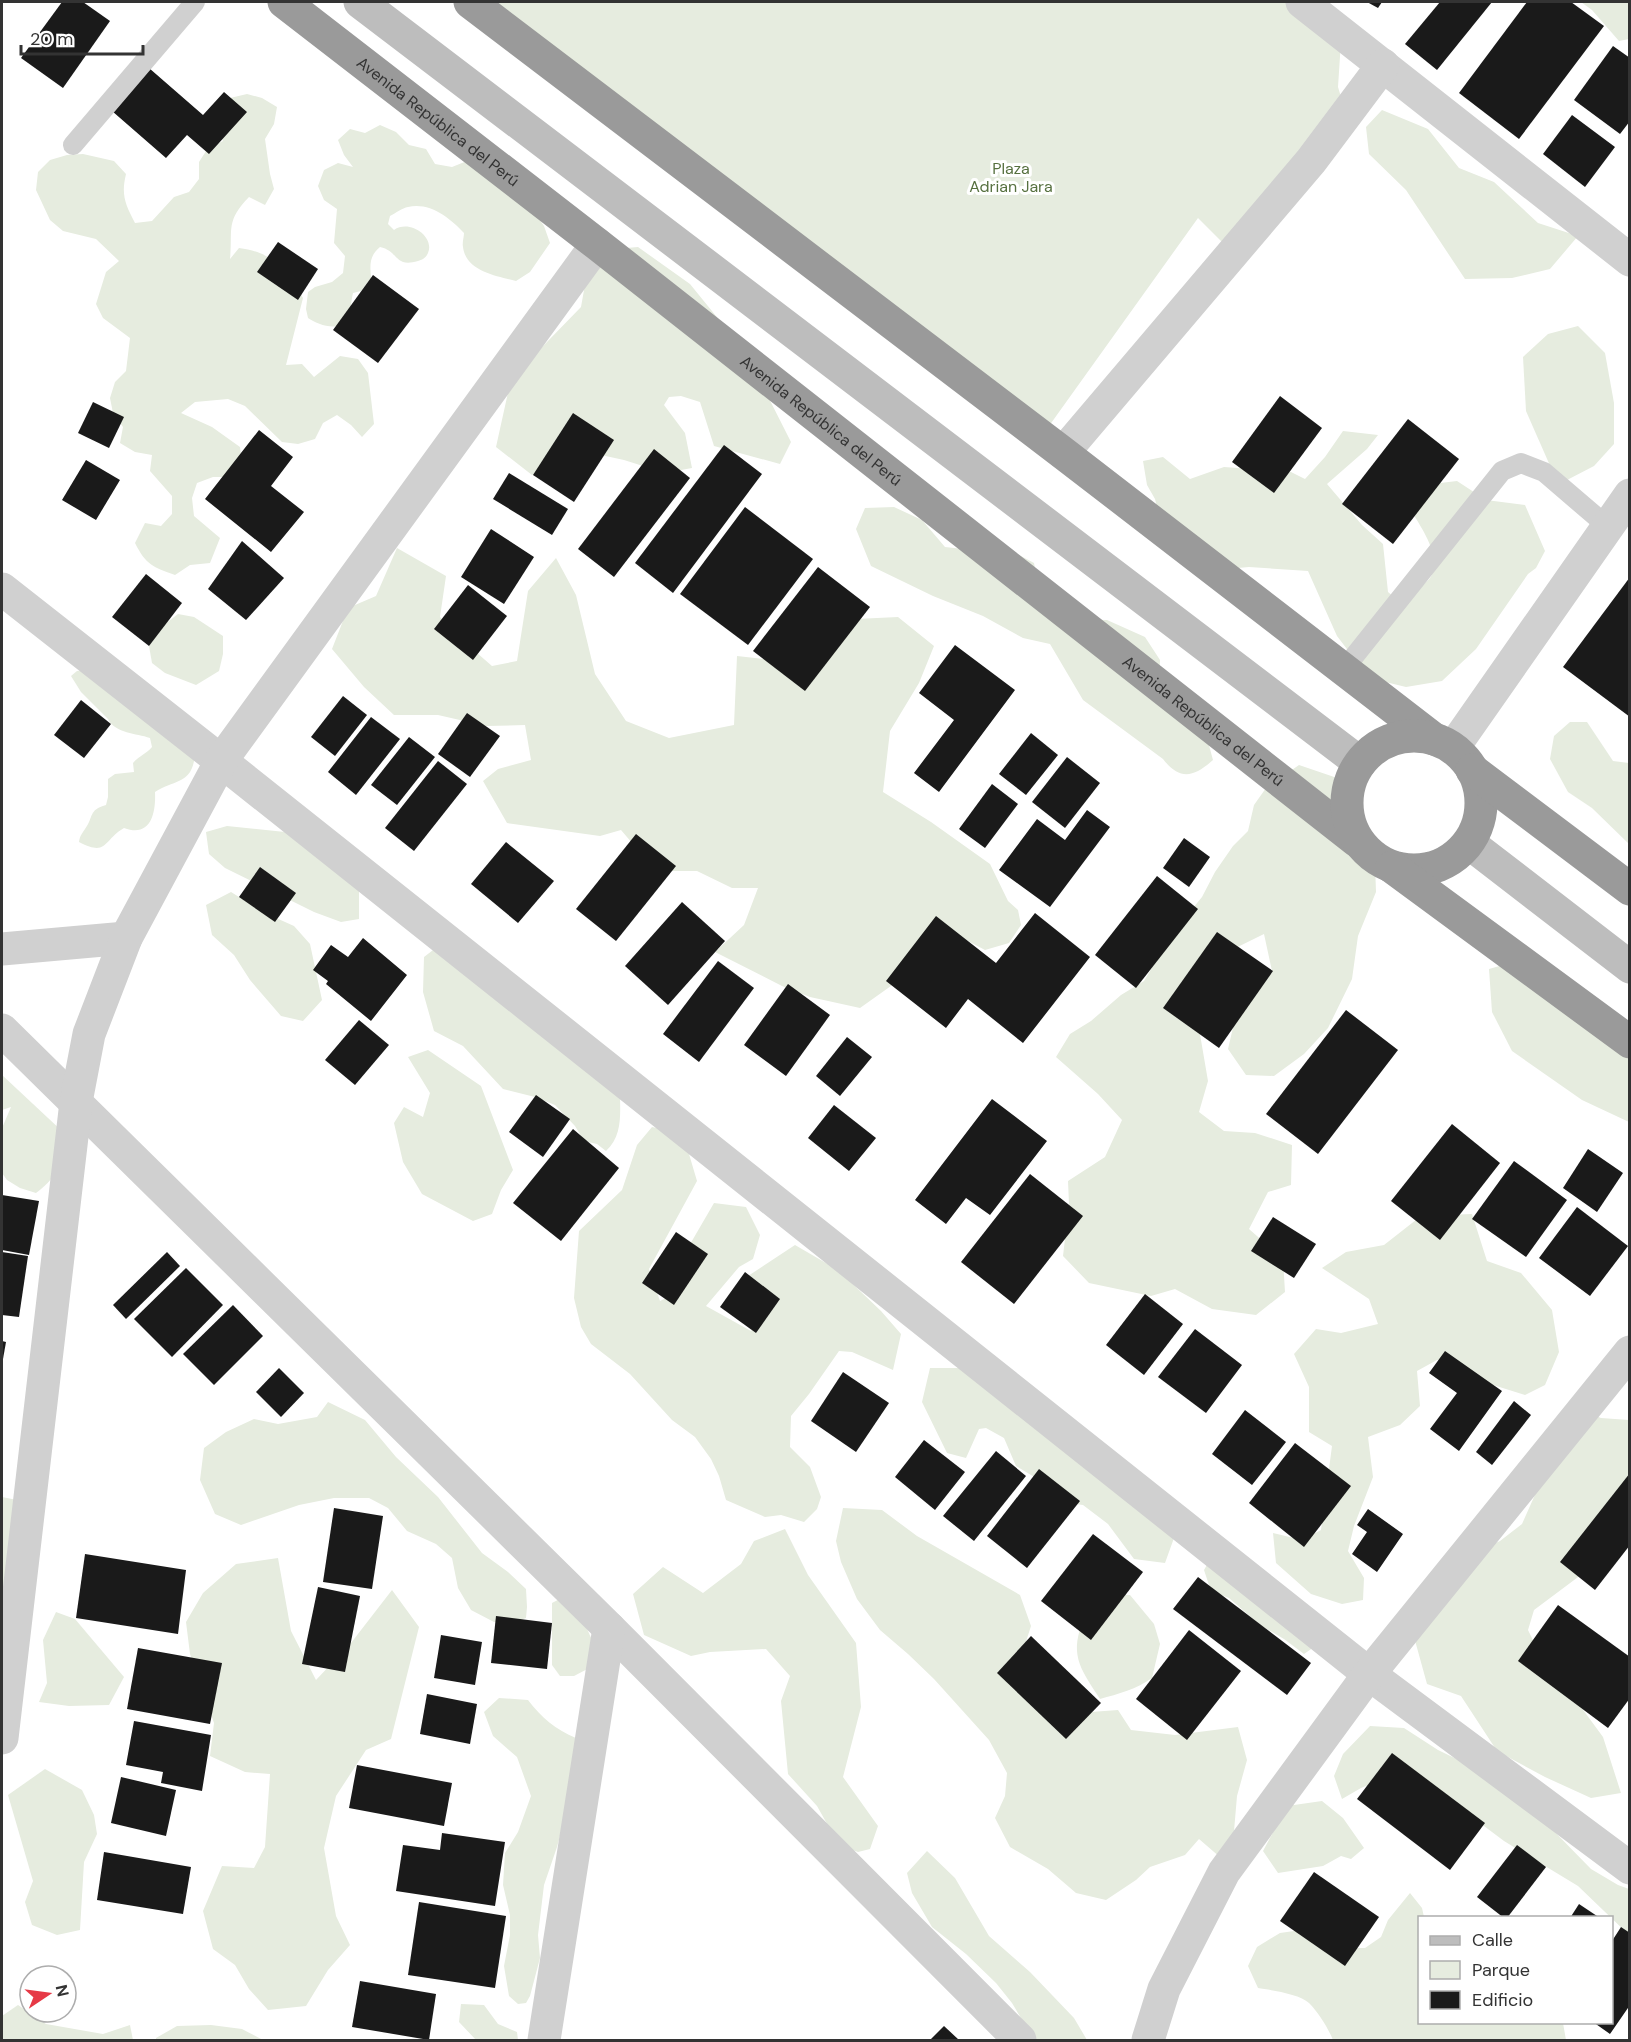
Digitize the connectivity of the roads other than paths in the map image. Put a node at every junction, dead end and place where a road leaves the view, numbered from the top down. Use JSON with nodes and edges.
{"nodes":[{"id":1,"x":195,"y":2,"type":"edge"},
{"id":2,"x":284,"y":2,"type":"edge"},
{"id":3,"x":360,"y":2,"type":"edge"},
{"id":4,"x":470,"y":2,"type":"edge"},
{"id":5,"x":1302,"y":2,"type":"edge"},
{"id":6,"x":1383,"y":65,"type":"junction"},
{"id":7,"x":73,"y":145,"type":"dead end"},
{"id":8,"x":597,"y":244,"type":"junction"},
{"id":9,"x":1629,"y":260,"type":"edge"},
{"id":10,"x":1064,"y":453,"type":"junction"},
{"id":11,"x":1629,"y":495,"type":"edge"},
{"id":12,"x":1608,"y":526,"type":"junction"},
{"id":13,"x":2,"y":589,"type":"edge"},
{"id":14,"x":1344,"y":669,"type":"junction"},
{"id":15,"x":1453,"y":752,"type":"junction"},
{"id":16,"x":220,"y":761,"type":"junction"},
{"id":17,"x":1360,"y":763,"type":"junction"},
{"id":18,"x":1357,"y":841,"type":"junction"},
{"id":19,"x":1468,"y":843,"type":"junction"},
{"id":20,"x":1392,"y":867,"type":"junction"},
{"id":21,"x":1629,"y":889,"type":"edge"},
{"id":22,"x":126,"y":938,"type":"junction"},
{"id":23,"x":2,"y":949,"type":"edge"},
{"id":24,"x":1629,"y":967,"type":"edge"},
{"id":25,"x":2,"y":1030,"type":"edge"},
{"id":26,"x":1629,"y":1042,"type":"edge"},
{"id":27,"x":76,"y":1102,"type":"junction"},
{"id":28,"x":1629,"y":1352,"type":"edge"},
{"id":29,"x":609,"y":1628,"type":"junction"},
{"id":30,"x":1369,"y":1674,"type":"junction"},
{"id":31,"x":2,"y":1738,"type":"edge"},
{"id":32,"x":1629,"y":1868,"type":"edge"},
{"id":33,"x":544,"y":2040,"type":"edge"},
{"id":34,"x":1020,"y":2040,"type":"edge"},
{"id":35,"x":1148,"y":2040,"type":"edge"}],
"edges":[{"from":1,"to":7,"type":"lane"},
{"from":2,"to":8,"type":"highway","name":"Avenida República del Perú"},
{"from":3,"to":17,"type":"street"},
{"from":4,"to":10,"type":"highway"},
{"from":5,"to":6,"type":"street"},
{"from":6,"to":9,"type":"street"},
{"from":6,"to":10,"type":"street"},
{"from":8,"to":16,"type":"street"},
{"from":8,"to":18,"type":"highway","name":"Avenida República del Perú"},
{"from":10,"to":14,"type":"highway"},
{"from":11,"to":12,"type":"street"},
{"from":12,"to":14,"type":"lane"},
{"from":12,"to":15,"type":"street"},
{"from":13,"to":16,"type":"street"},
{"from":14,"to":15,"type":"highway"},
{"from":15,"to":17,"type":"highway"},
{"from":15,"to":19,"type":"highway"},
{"from":15,"to":21,"type":"highway"},
{"from":16,"to":22,"type":"street"},
{"from":16,"to":30,"type":"street"},
{"from":17,"to":18,"type":"highway"},
{"from":18,"to":20,"type":"highway"},
{"from":19,"to":20,"type":"highway"},
{"from":19,"to":24,"type":"street"},
{"from":20,"to":26,"type":"highway"},
{"from":22,"to":23,"type":"street"},
{"from":22,"to":27,"type":"street"},
{"from":25,"to":27,"type":"street"},
{"from":27,"to":29,"type":"street"},
{"from":27,"to":31,"type":"street"},
{"from":28,"to":30,"type":"street"},
{"from":29,"to":33,"type":"street"},
{"from":29,"to":34,"type":"street"},
{"from":30,"to":32,"type":"street"},
{"from":30,"to":35,"type":"street"}]}
